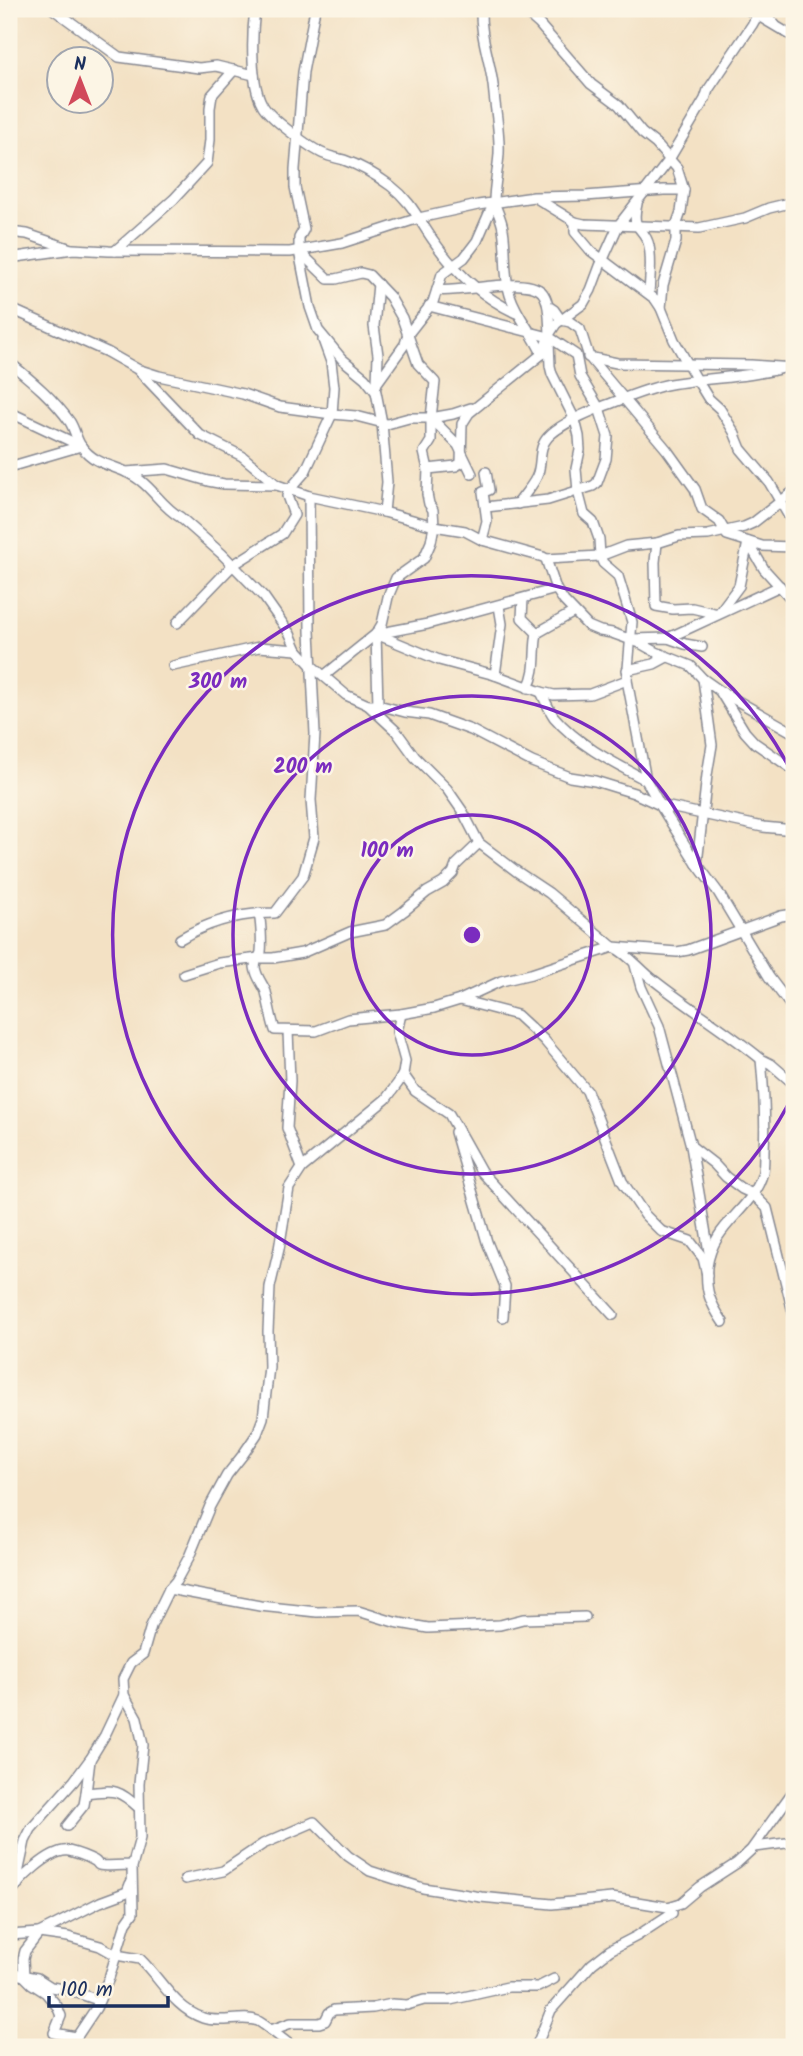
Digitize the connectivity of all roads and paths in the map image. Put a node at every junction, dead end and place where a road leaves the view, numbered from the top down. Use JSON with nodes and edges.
{"nodes":[{"id":1,"x":53,"y":9,"type":"edge"},
{"id":2,"x":255,"y":9,"type":"edge"},
{"id":3,"x":315,"y":9,"type":"edge"},
{"id":4,"x":481,"y":9,"type":"edge"},
{"id":5,"x":513,"y":9,"type":"edge"},
{"id":6,"x":747,"y":9,"type":"edge"},
{"id":7,"x":758,"y":15,"type":"junction"},
{"id":8,"x":794,"y":37,"type":"edge"},
{"id":9,"x":234,"y":70,"type":"junction"},
{"id":10,"x":254,"y":75,"type":"junction"},
{"id":11,"x":298,"y":137,"type":"junction"},
{"id":12,"x":669,"y":159,"type":"junction"},
{"id":13,"x":684,"y":190,"type":"junction"},
{"id":14,"x":641,"y":196,"type":"junction"},
{"id":15,"x":534,"y":197,"type":"junction"},
{"id":16,"x":494,"y":202,"type":"junction"},
{"id":17,"x":794,"y":202,"type":"edge"},
{"id":18,"x":419,"y":218,"type":"junction"},
{"id":19,"x":575,"y":222,"type":"junction"},
{"id":20,"x":635,"y":225,"type":"junction"},
{"id":21,"x":618,"y":226,"type":"junction"},
{"id":22,"x":676,"y":226,"type":"junction"},
{"id":23,"x":9,"y":232,"type":"edge"},
{"id":24,"x":72,"y":249,"type":"junction"},
{"id":25,"x":115,"y":251,"type":"junction"},
{"id":26,"x":299,"y":251,"type":"junction"},
{"id":27,"x":9,"y":258,"type":"edge"},
{"id":28,"x":603,"y":260,"type":"junction"},
{"id":29,"x":453,"y":266,"type":"junction"},
{"id":30,"x":378,"y":284,"type":"junction"},
{"id":31,"x":507,"y":285,"type":"junction"},
{"id":32,"x":478,"y":288,"type":"junction"},
{"id":33,"x":437,"y":290,"type":"junction"},
{"id":34,"x":649,"y":293,"type":"junction"},
{"id":35,"x":429,"y":306,"type":"junction"},
{"id":36,"x":548,"y":306,"type":"junction"},
{"id":37,"x":9,"y":308,"type":"edge"},
{"id":38,"x":661,"y":308,"type":"junction"},
{"id":39,"x":516,"y":313,"type":"junction"},
{"id":40,"x":561,"y":320,"type":"junction"},
{"id":41,"x":529,"y":332,"type":"junction"},
{"id":42,"x":408,"y":334,"type":"junction"},
{"id":43,"x":549,"y":335,"type":"junction"},
{"id":44,"x":322,"y":336,"type":"junction"},
{"id":45,"x":542,"y":354,"type":"junction"},
{"id":46,"x":576,"y":355,"type":"junction"},
{"id":47,"x":589,"y":357,"type":"junction"},
{"id":48,"x":9,"y":362,"type":"edge"},
{"id":49,"x":688,"y":364,"type":"junction"},
{"id":50,"x":791,"y":368,"type":"edge"},
{"id":51,"x":137,"y":369,"type":"junction"},
{"id":52,"x":697,"y":380,"type":"junction"},
{"id":53,"x":376,"y":387,"type":"junction"},
{"id":54,"x":624,"y":398,"type":"junction"},
{"id":55,"x":478,"y":405,"type":"junction"},
{"id":56,"x":599,"y":408,"type":"junction"},
{"id":57,"x":9,"y":412,"type":"edge"},
{"id":58,"x":332,"y":414,"type":"junction"},
{"id":59,"x":431,"y":418,"type":"junction"},
{"id":60,"x":575,"y":420,"type":"junction"},
{"id":61,"x":382,"y":423,"type":"junction"},
{"id":62,"x":80,"y":446,"type":"junction"},
{"id":63,"x":461,"y":453,"type":"junction"},
{"id":64,"x":9,"y":467,"type":"edge"},
{"id":65,"x":428,"y":469,"type":"junction"},
{"id":66,"x":126,"y":472,"type":"junction"},
{"id":67,"x":486,"y":472,"type":"dead end"},
{"id":68,"x":472,"y":474,"type":"dead end"},
{"id":69,"x":277,"y":485,"type":"junction"},
{"id":70,"x":290,"y":489,"type":"junction"},
{"id":71,"x":578,"y":491,"type":"junction"},
{"id":72,"x":794,"y":491,"type":"edge"},
{"id":73,"x":309,"y":496,"type":"junction"},
{"id":74,"x":780,"y":502,"type":"junction"},
{"id":75,"x":518,"y":504,"type":"junction"},
{"id":76,"x":486,"y":507,"type":"junction"},
{"id":77,"x":384,"y":512,"type":"junction"},
{"id":78,"x":794,"y":525,"type":"edge"},
{"id":79,"x":434,"y":526,"type":"junction"},
{"id":80,"x":723,"y":532,"type":"junction"},
{"id":81,"x":482,"y":540,"type":"junction"},
{"id":82,"x":748,"y":542,"type":"junction"},
{"id":83,"x":657,"y":543,"type":"junction"},
{"id":84,"x":794,"y":547,"type":"edge"},
{"id":85,"x":600,"y":556,"type":"junction"},
{"id":86,"x":546,"y":559,"type":"junction"},
{"id":87,"x":233,"y":565,"type":"junction"},
{"id":88,"x":780,"y":586,"type":"junction"},
{"id":89,"x":556,"y":589,"type":"junction"},
{"id":90,"x":523,"y":599,"type":"junction"},
{"id":91,"x":794,"y":601,"type":"edge"},
{"id":92,"x":499,"y":606,"type":"junction"},
{"id":93,"x":575,"y":612,"type":"junction"},
{"id":94,"x":718,"y":614,"type":"junction"},
{"id":95,"x":177,"y":623,"type":"dead end"},
{"id":96,"x":537,"y":633,"type":"junction"},
{"id":97,"x":376,"y":634,"type":"junction"},
{"id":98,"x":668,"y":638,"type":"junction"},
{"id":99,"x":631,"y":640,"type":"junction"},
{"id":100,"x":702,"y":647,"type":"dead end"},
{"id":101,"x":297,"y":650,"type":"junction"},
{"id":102,"x":667,"y":657,"type":"junction"},
{"id":103,"x":173,"y":666,"type":"dead end"},
{"id":104,"x":312,"y":666,"type":"junction"},
{"id":105,"x":324,"y":675,"type":"junction"},
{"id":106,"x":495,"y":675,"type":"junction"},
{"id":107,"x":627,"y":675,"type":"junction"},
{"id":108,"x":703,"y":679,"type":"junction"},
{"id":109,"x":528,"y":688,"type":"junction"},
{"id":110,"x":720,"y":691,"type":"junction"},
{"id":111,"x":541,"y":692,"type":"junction"},
{"id":112,"x":373,"y":705,"type":"junction"},
{"id":113,"x":794,"y":733,"type":"edge"},
{"id":114,"x":794,"y":770,"type":"edge"},
{"id":115,"x":646,"y":780,"type":"junction"},
{"id":116,"x":660,"y":805,"type":"junction"},
{"id":117,"x":703,"y":814,"type":"junction"},
{"id":118,"x":794,"y":830,"type":"edge"},
{"id":119,"x":479,"y":843,"type":"junction"},
{"id":120,"x":697,"y":864,"type":"junction"},
{"id":121,"x":260,"y":913,"type":"junction"},
{"id":122,"x":794,"y":914,"type":"edge"},
{"id":123,"x":742,"y":931,"type":"junction"},
{"id":124,"x":180,"y":939,"type":"dead end"},
{"id":125,"x":612,"y":947,"type":"junction"},
{"id":126,"x":259,"y":958,"type":"junction"},
{"id":127,"x":635,"y":965,"type":"junction"},
{"id":128,"x":184,"y":974,"type":"dead end"},
{"id":129,"x":460,"y":1000,"type":"junction"},
{"id":130,"x":794,"y":1010,"type":"edge"},
{"id":131,"x":401,"y":1014,"type":"junction"},
{"id":132,"x":288,"y":1031,"type":"junction"},
{"id":133,"x":761,"y":1059,"type":"junction"},
{"id":134,"x":403,"y":1074,"type":"junction"},
{"id":135,"x":794,"y":1084,"type":"edge"},
{"id":136,"x":450,"y":1117,"type":"junction"},
{"id":137,"x":691,"y":1146,"type":"junction"},
{"id":138,"x":302,"y":1168,"type":"junction"},
{"id":139,"x":753,"y":1194,"type":"junction"},
{"id":140,"x":709,"y":1253,"type":"junction"},
{"id":141,"x":706,"y":1275,"type":"junction"},
{"id":142,"x":613,"y":1315,"type":"dead end"},
{"id":143,"x":793,"y":1316,"type":"edge"},
{"id":144,"x":503,"y":1317,"type":"dead end"},
{"id":145,"x":723,"y":1322,"type":"dead end"},
{"id":146,"x":169,"y":1589,"type":"junction"},
{"id":147,"x":585,"y":1617,"type":"dead end"},
{"id":148,"x":124,"y":1695,"type":"junction"},
{"id":149,"x":91,"y":1758,"type":"junction"},
{"id":150,"x":794,"y":1790,"type":"edge"},
{"id":151,"x":86,"y":1793,"type":"junction"},
{"id":152,"x":139,"y":1808,"type":"junction"},
{"id":153,"x":67,"y":1826,"type":"dead end"},
{"id":154,"x":794,"y":1842,"type":"edge"},
{"id":155,"x":754,"y":1847,"type":"junction"},
{"id":156,"x":132,"y":1865,"type":"junction"},
{"id":157,"x":14,"y":1868,"type":"edge"},
{"id":158,"x":33,"y":1870,"type":"junction"},
{"id":159,"x":132,"y":1876,"type":"junction"},
{"id":160,"x":185,"y":1879,"type":"dead end"},
{"id":161,"x":18,"y":1884,"type":"junction"},
{"id":162,"x":9,"y":1896,"type":"edge"},
{"id":163,"x":670,"y":1907,"type":"junction"},
{"id":164,"x":39,"y":1933,"type":"junction"},
{"id":165,"x":9,"y":1935,"type":"edge"},
{"id":166,"x":116,"y":1955,"type":"junction"},
{"id":167,"x":9,"y":1973,"type":"edge"},
{"id":168,"x":24,"y":1976,"type":"junction"},
{"id":169,"x":554,"y":1979,"type":"dead end"},
{"id":170,"x":98,"y":2000,"type":"junction"},
{"id":171,"x":271,"y":2029,"type":"junction"},
{"id":172,"x":75,"y":2037,"type":"junction"},
{"id":173,"x":70,"y":2047,"type":"edge"},
{"id":174,"x":293,"y":2047,"type":"edge"},
{"id":175,"x":536,"y":2047,"type":"edge"}],
"edges":[{"from":1,"to":9,"type":"street"},
{"from":2,"to":10,"type":"street"},
{"from":3,"to":11,"type":"street"},
{"from":4,"to":16,"type":"street"},
{"from":5,"to":12,"type":"street"},
{"from":6,"to":7,"type":"street"},
{"from":7,"to":8,"type":"street"},
{"from":7,"to":12,"type":"street"},
{"from":9,"to":10,"type":"street"},
{"from":9,"to":25,"type":"street"},
{"from":10,"to":11,"type":"street"},
{"from":11,"to":18,"type":"street"},
{"from":11,"to":26,"type":"street"},
{"from":12,"to":13,"type":"street"},
{"from":12,"to":14,"type":"street"},
{"from":13,"to":14,"type":"street"},
{"from":13,"to":22,"type":"street"},
{"from":14,"to":15,"type":"street"},
{"from":14,"to":20,"type":"street"},
{"from":14,"to":21,"type":"street"},
{"from":15,"to":16,"type":"street"},
{"from":15,"to":19,"type":"street"},
{"from":16,"to":18,"type":"street"},
{"from":16,"to":29,"type":"street"},
{"from":16,"to":31,"type":"street"},
{"from":17,"to":22,"type":"street"},
{"from":18,"to":26,"type":"street"},
{"from":18,"to":29,"type":"street"},
{"from":19,"to":21,"type":"street"},
{"from":19,"to":28,"type":"street"},
{"from":20,"to":21,"type":"street"},
{"from":20,"to":22,"type":"street"},
{"from":20,"to":34,"type":"street"},
{"from":21,"to":28,"type":"street"},
{"from":22,"to":38,"type":"street"},
{"from":23,"to":24,"type":"street"},
{"from":24,"to":25,"type":"street"},
{"from":24,"to":27,"type":"street"},
{"from":25,"to":26,"type":"street"},
{"from":26,"to":30,"type":"street"},
{"from":26,"to":44,"type":"street"},
{"from":28,"to":34,"type":"street"},
{"from":28,"to":40,"type":"street"},
{"from":29,"to":32,"type":"street"},
{"from":29,"to":33,"type":"street"},
{"from":30,"to":42,"type":"street"},
{"from":30,"to":53,"type":"street"},
{"from":31,"to":32,"type":"street"},
{"from":31,"to":36,"type":"street"},
{"from":31,"to":39,"type":"street"},
{"from":32,"to":33,"type":"street"},
{"from":32,"to":39,"type":"street"},
{"from":33,"to":35,"type":"street"},
{"from":34,"to":38,"type":"street"},
{"from":35,"to":41,"type":"street"},
{"from":35,"to":42,"type":"street"},
{"from":36,"to":40,"type":"street"},
{"from":36,"to":43,"type":"street"},
{"from":37,"to":51,"type":"street"},
{"from":38,"to":49,"type":"street"},
{"from":39,"to":41,"type":"street"},
{"from":40,"to":43,"type":"street"},
{"from":40,"to":47,"type":"street"},
{"from":41,"to":43,"type":"street"},
{"from":41,"to":45,"type":"street"},
{"from":42,"to":53,"type":"street"},
{"from":42,"to":59,"type":"street"},
{"from":43,"to":45,"type":"street"},
{"from":43,"to":46,"type":"street"},
{"from":43,"to":60,"type":"street"},
{"from":44,"to":53,"type":"street"},
{"from":44,"to":58,"type":"street"},
{"from":45,"to":55,"type":"street"},
{"from":46,"to":47,"type":"street"},
{"from":46,"to":56,"type":"street"},
{"from":47,"to":49,"type":"street"},
{"from":47,"to":54,"type":"street"},
{"from":48,"to":62,"type":"street"},
{"from":49,"to":50,"type":"street"},
{"from":49,"to":52,"type":"street"},
{"from":50,"to":52,"type":"street"},
{"from":51,"to":58,"type":"street"},
{"from":51,"to":69,"type":"street"},
{"from":52,"to":54,"type":"street"},
{"from":52,"to":74,"type":"street"},
{"from":53,"to":61,"type":"street"},
{"from":54,"to":56,"type":"street"},
{"from":54,"to":80,"type":"street"},
{"from":55,"to":59,"type":"street"},
{"from":55,"to":63,"type":"street"},
{"from":56,"to":60,"type":"street"},
{"from":56,"to":71,"type":"street"},
{"from":57,"to":62,"type":"street"},
{"from":58,"to":61,"type":"street"},
{"from":58,"to":70,"type":"street"},
{"from":59,"to":61,"type":"street"},
{"from":59,"to":63,"type":"street"},
{"from":59,"to":65,"type":"street"},
{"from":60,"to":71,"type":"street"},
{"from":60,"to":75,"type":"street"},
{"from":61,"to":77,"type":"street"},
{"from":62,"to":64,"type":"street"},
{"from":62,"to":66,"type":"street"},
{"from":63,"to":65,"type":"street"},
{"from":63,"to":68,"type":"street"},
{"from":65,"to":79,"type":"street"},
{"from":66,"to":69,"type":"street"},
{"from":66,"to":87,"type":"street"},
{"from":67,"to":76,"type":"street"},
{"from":69,"to":70,"type":"street"},
{"from":70,"to":73,"type":"street"},
{"from":70,"to":87,"type":"street"},
{"from":71,"to":75,"type":"street"},
{"from":71,"to":85,"type":"street"},
{"from":72,"to":74,"type":"street"},
{"from":73,"to":77,"type":"street"},
{"from":73,"to":104,"type":"street"},
{"from":74,"to":78,"type":"street"},
{"from":74,"to":80,"type":"street"},
{"from":75,"to":76,"type":"street"},
{"from":76,"to":81,"type":"street"},
{"from":77,"to":79,"type":"street"},
{"from":79,"to":81,"type":"street"},
{"from":79,"to":97,"type":"street"},
{"from":80,"to":82,"type":"street"},
{"from":80,"to":83,"type":"street"},
{"from":81,"to":86,"type":"street"},
{"from":82,"to":84,"type":"street"},
{"from":82,"to":88,"type":"street"},
{"from":82,"to":94,"type":"street"},
{"from":83,"to":85,"type":"street"},
{"from":83,"to":94,"type":"street"},
{"from":85,"to":86,"type":"street"},
{"from":85,"to":99,"type":"street"},
{"from":86,"to":89,"type":"street"},
{"from":87,"to":95,"type":"street"},
{"from":87,"to":101,"type":"street"},
{"from":88,"to":91,"type":"street"},
{"from":88,"to":94,"type":"street"},
{"from":89,"to":90,"type":"street"},
{"from":89,"to":93,"type":"street"},
{"from":90,"to":92,"type":"street"},
{"from":90,"to":96,"type":"street"},
{"from":92,"to":97,"type":"street"},
{"from":92,"to":106,"type":"street"},
{"from":93,"to":96,"type":"street"},
{"from":93,"to":99,"type":"street"},
{"from":94,"to":98,"type":"street"},
{"from":96,"to":109,"type":"street"},
{"from":97,"to":105,"type":"street"},
{"from":97,"to":106,"type":"street"},
{"from":97,"to":112,"type":"street"},
{"from":98,"to":99,"type":"street"},
{"from":98,"to":100,"type":"street"},
{"from":99,"to":102,"type":"street"},
{"from":99,"to":107,"type":"street"},
{"from":101,"to":103,"type":"street"},
{"from":101,"to":104,"type":"street"},
{"from":102,"to":107,"type":"street"},
{"from":102,"to":108,"type":"street"},
{"from":104,"to":105,"type":"street"},
{"from":104,"to":121,"type":"street"},
{"from":105,"to":112,"type":"street"},
{"from":106,"to":109,"type":"street"},
{"from":107,"to":111,"type":"street"},
{"from":107,"to":115,"type":"street"},
{"from":108,"to":110,"type":"street"},
{"from":108,"to":117,"type":"street"},
{"from":109,"to":111,"type":"street"},
{"from":110,"to":113,"type":"street"},
{"from":110,"to":114,"type":"street"},
{"from":111,"to":115,"type":"street"},
{"from":112,"to":116,"type":"street"},
{"from":112,"to":119,"type":"street"},
{"from":115,"to":116,"type":"street"},
{"from":116,"to":117,"type":"street"},
{"from":116,"to":120,"type":"street"},
{"from":117,"to":118,"type":"street"},
{"from":117,"to":120,"type":"street"},
{"from":119,"to":125,"type":"street"},
{"from":119,"to":126,"type":"street"},
{"from":120,"to":123,"type":"street"},
{"from":121,"to":124,"type":"street"},
{"from":121,"to":126,"type":"street"},
{"from":122,"to":123,"type":"street"},
{"from":123,"to":125,"type":"street"},
{"from":123,"to":130,"type":"street"},
{"from":125,"to":127,"type":"street"},
{"from":125,"to":129,"type":"street"},
{"from":126,"to":128,"type":"street"},
{"from":126,"to":132,"type":"street"},
{"from":127,"to":133,"type":"street"},
{"from":127,"to":137,"type":"street"},
{"from":129,"to":131,"type":"street"},
{"from":129,"to":141,"type":"street"},
{"from":131,"to":132,"type":"street"},
{"from":131,"to":134,"type":"street"},
{"from":132,"to":138,"type":"street"},
{"from":133,"to":135,"type":"street"},
{"from":133,"to":139,"type":"street"},
{"from":134,"to":136,"type":"street"},
{"from":134,"to":138,"type":"street"},
{"from":136,"to":142,"type":"street"},
{"from":136,"to":144,"type":"street"},
{"from":137,"to":139,"type":"street"},
{"from":137,"to":140,"type":"street"},
{"from":138,"to":146,"type":"street"},
{"from":139,"to":140,"type":"street"},
{"from":139,"to":143,"type":"street"},
{"from":140,"to":141,"type":"street"},
{"from":141,"to":145,"type":"street"},
{"from":146,"to":147,"type":"street"},
{"from":146,"to":148,"type":"street"},
{"from":148,"to":149,"type":"street"},
{"from":148,"to":152,"type":"street"},
{"from":149,"to":151,"type":"street"},
{"from":149,"to":157,"type":"street"},
{"from":150,"to":155,"type":"street"},
{"from":151,"to":152,"type":"street"},
{"from":151,"to":153,"type":"street"},
{"from":152,"to":156,"type":"street"},
{"from":154,"to":155,"type":"street"},
{"from":155,"to":163,"type":"street"},
{"from":156,"to":158,"type":"street"},
{"from":156,"to":159,"type":"street"},
{"from":157,"to":158,"type":"street"},
{"from":157,"to":161,"type":"street"},
{"from":158,"to":161,"type":"street"},
{"from":159,"to":164,"type":"street"},
{"from":159,"to":166,"type":"street"},
{"from":160,"to":163,"type":"street"},
{"from":161,"to":162,"type":"street"},
{"from":163,"to":175,"type":"street"},
{"from":164,"to":165,"type":"street"},
{"from":164,"to":166,"type":"street"},
{"from":164,"to":168,"type":"street"},
{"from":166,"to":170,"type":"street"},
{"from":166,"to":171,"type":"street"},
{"from":167,"to":168,"type":"street"},
{"from":168,"to":170,"type":"street"},
{"from":168,"to":172,"type":"street"},
{"from":169,"to":171,"type":"street"},
{"from":170,"to":172,"type":"street"},
{"from":171,"to":174,"type":"street"},
{"from":172,"to":173,"type":"street"}]}
